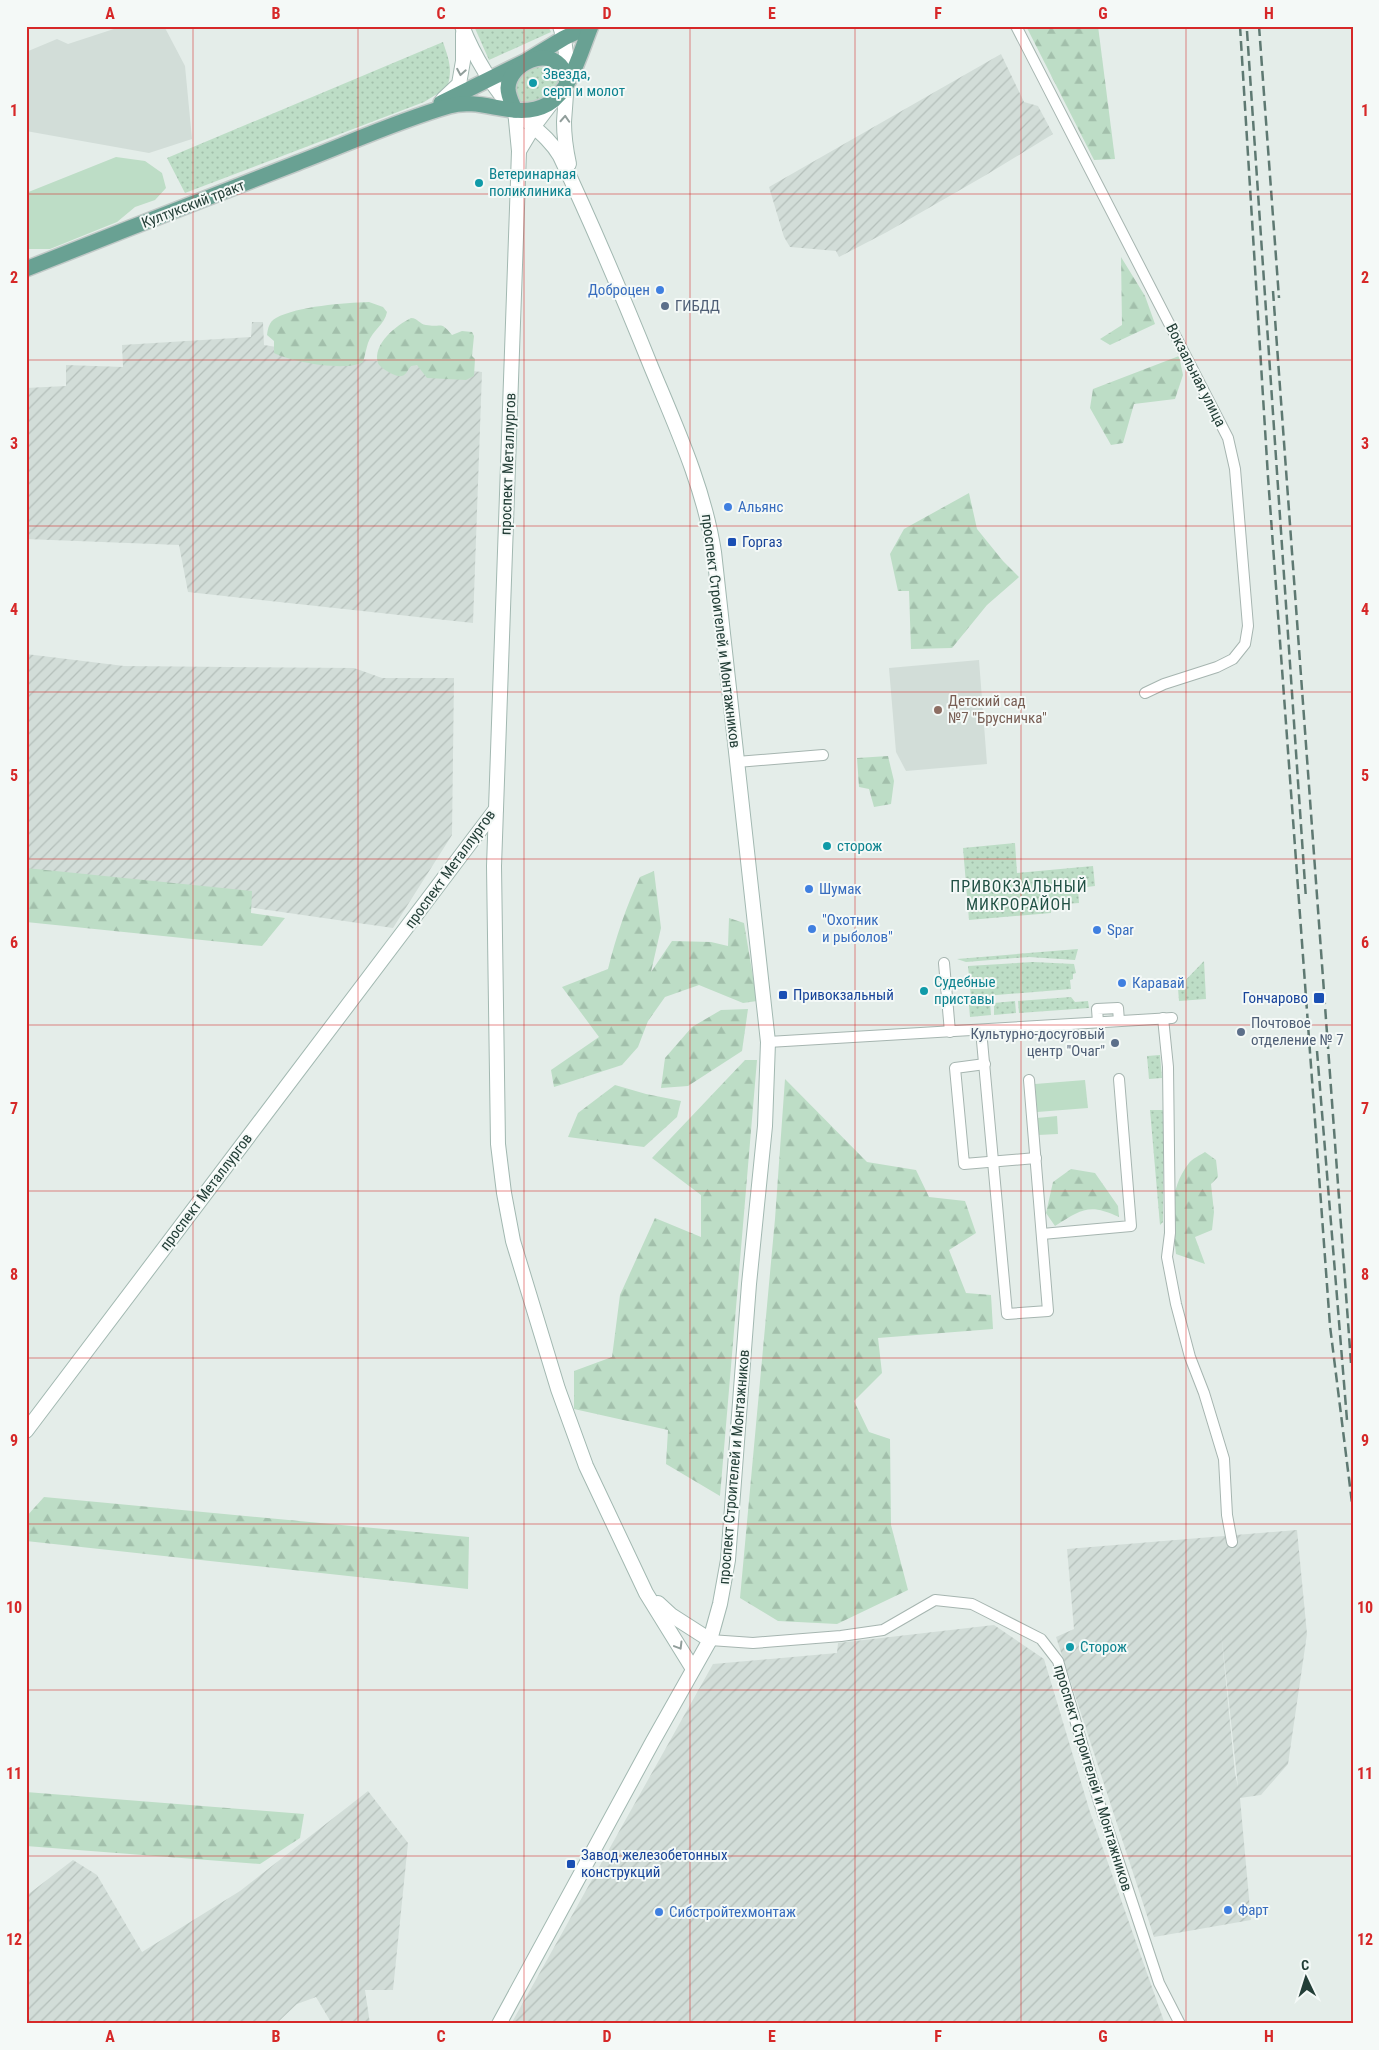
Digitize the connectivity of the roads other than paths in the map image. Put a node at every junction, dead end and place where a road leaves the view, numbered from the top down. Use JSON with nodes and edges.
{"nodes":[{"id":1,"x":590,"y":26,"type":"edge"},
{"id":2,"x":1016,"y":26,"type":"edge"},
{"id":3,"x":462,"y":28,"type":"edge"},
{"id":4,"x":562,"y":32,"type":"edge"},
{"id":5,"x":526,"y":61,"type":"junction"},
{"id":6,"x":489,"y":78,"type":"junction"},
{"id":7,"x":567,"y":84,"type":"junction"},
{"id":8,"x":553,"y":101,"type":"junction"},
{"id":9,"x":437,"y":105,"type":"junction"},
{"id":10,"x":515,"y":110,"type":"junction"},
{"id":11,"x":534,"y":126,"type":"junction"},
{"id":12,"x":360,"y":139,"type":"junction"},
{"id":13,"x":519,"y":151,"type":"junction"},
{"id":14,"x":573,"y":184,"type":"junction"},
{"id":15,"x":26,"y":269,"type":"edge"},
{"id":16,"x":1145,"y":693,"type":"dead end"},
{"id":17,"x":823,"y":755,"type":"dead end"},
{"id":18,"x":737,"y":762,"type":"junction"},
{"id":19,"x":496,"y":808,"type":"junction"},
{"id":20,"x":944,"y":963,"type":"dead end"},
{"id":21,"x":981,"y":1030,"type":"junction"},
{"id":22,"x":950,"y":1032,"type":"junction"},
{"id":23,"x":768,"y":1042,"type":"junction"},
{"id":24,"x":984,"y":1064,"type":"junction"},
{"id":25,"x":1119,"y":1079,"type":"dead end"},
{"id":26,"x":1029,"y":1080,"type":"dead end"},
{"id":27,"x":1036,"y":1158,"type":"junction"},
{"id":28,"x":994,"y":1162,"type":"junction"},
{"id":29,"x":1042,"y":1234,"type":"junction"},
{"id":30,"x":26,"y":1431,"type":"edge"},
{"id":31,"x":1232,"y":1542,"type":"dead end"},
{"id":32,"x":646,"y":1593,"type":"junction"},
{"id":33,"x":710,"y":1640,"type":"junction"},
{"id":34,"x":693,"y":1669,"type":"junction"},
{"id":35,"x":499,"y":2024,"type":"edge"},
{"id":36,"x":1180,"y":2024,"type":"edge"}],
"edges":[{"from":1,"to":4,"type":"main road"},
{"from":1,"to":7,"type":"main road"},
{"from":2,"to":16,"type":"street","name":"Вокзальная улица"},
{"from":3,"to":6,"type":"street","name":"проспект Строителей и Монтажников"},
{"from":3,"to":9,"type":"street","one_way":true},
{"from":4,"to":5,"type":"main road"},
{"from":4,"to":7,"type":"street","name":"проспект Строителей и Монтажников"},
{"from":5,"to":6,"type":"main road"},
{"from":5,"to":7,"type":"main road"},
{"from":5,"to":10,"type":"main road"},
{"from":6,"to":9,"type":"main road"},
{"from":6,"to":10,"type":"street","name":"проспект Строителей и Монтажников"},
{"from":7,"to":8,"type":"main road"},
{"from":14,"to":7,"type":"street","name":"проспект Строителей и Монтажников","one_way":true},
{"from":8,"to":10,"type":"main road"},
{"from":8,"to":11,"type":"street","name":"проспект Металлургов"},
{"from":9,"to":12,"type":"main road"},
{"from":10,"to":11,"type":"street","name":"проспект Строителей и Монтажников"},
{"from":10,"to":12,"type":"main road"},
{"from":10,"to":13,"type":"street","name":"проспект Металлургов"},
{"from":11,"to":13,"type":"street","name":"проспект Металлургов"},
{"from":11,"to":14,"type":"street","name":"проспект Строителей и Монтажников"},
{"from":12,"to":15,"type":"main road","name":"Култукский тракт"},
{"from":13,"to":19,"type":"street","name":"проспект Металлургов"},
{"from":14,"to":18,"type":"street","name":"проспект Строителей и Монтажников"},
{"from":17,"to":18,"type":"street"},
{"from":18,"to":23,"type":"street","name":"проспект Строителей и Монтажников"},
{"from":19,"to":30,"type":"street","name":"проспект Металлургов"},
{"from":19,"to":32,"type":"street"},
{"from":20,"to":22,"type":"street"},
{"from":21,"to":22,"type":"street"},
{"from":21,"to":24,"type":"street"},
{"from":21,"to":31,"type":"street"},
{"from":22,"to":23,"type":"street"},
{"from":23,"to":33,"type":"street","name":"проспект Строителей и Монтажников"},
{"from":24,"to":28,"type":"street"},
{"from":24,"to":28,"type":"street"},
{"from":25,"to":29,"type":"street"},
{"from":26,"to":27,"type":"street"},
{"from":27,"to":28,"type":"street"},
{"from":27,"to":29,"type":"street"},
{"from":28,"to":29,"type":"street"},
{"from":32,"to":33,"type":"street"},
{"from":32,"to":34,"type":"street","one_way":true},
{"from":33,"to":34,"type":"street"},
{"from":33,"to":36,"type":"street","name":"проспект Строителей и Монтажников"},
{"from":34,"to":35,"type":"street"}]}
